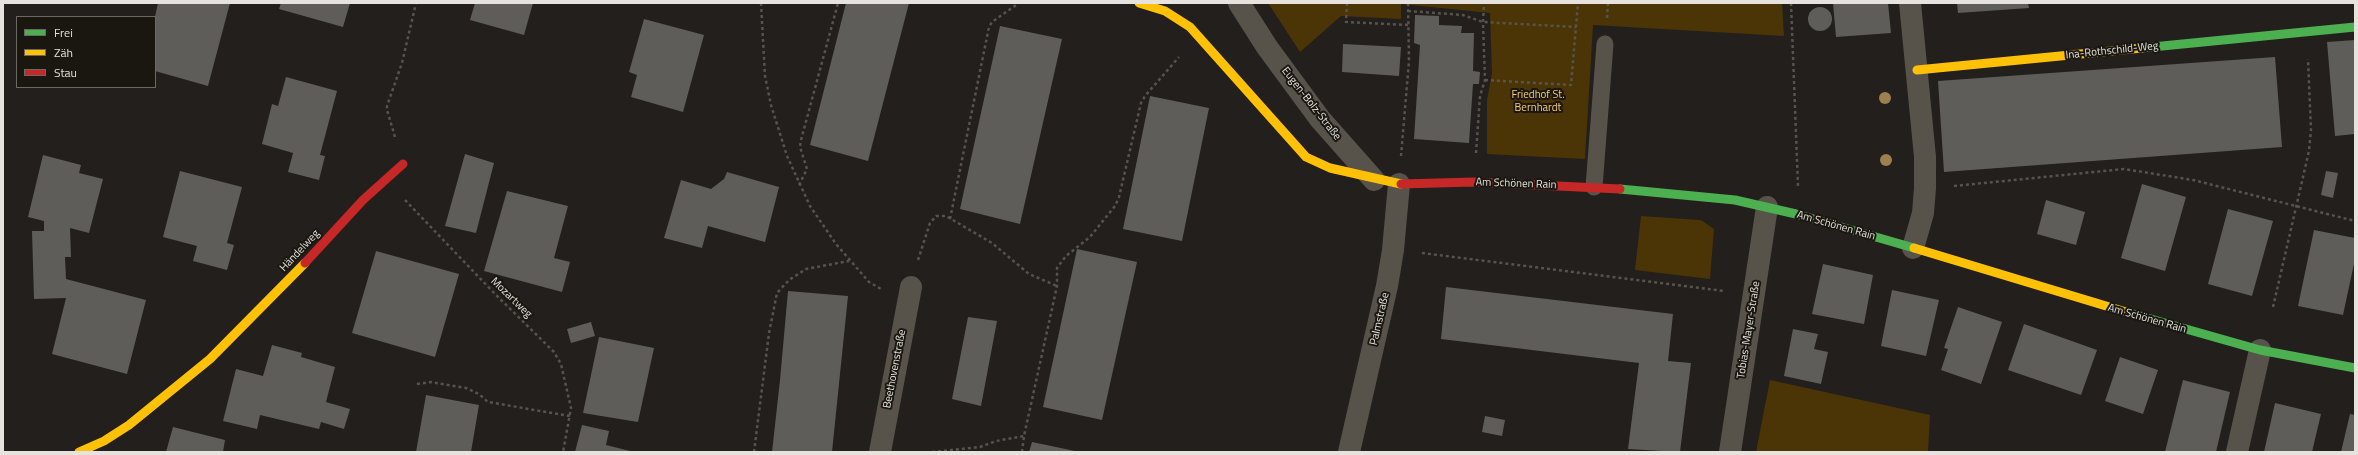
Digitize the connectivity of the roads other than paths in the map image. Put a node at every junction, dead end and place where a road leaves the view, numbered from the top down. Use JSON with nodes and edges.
{"nodes":[{"id":1,"x":1139,"y":3,"type":"edge"},
{"id":2,"x":1239,"y":3,"type":"edge"},
{"id":3,"x":1910,"y":3,"type":"edge"},
{"id":4,"x":2355,"y":27,"type":"edge"},
{"id":5,"x":1606,"y":44,"type":"dead end"},
{"id":6,"x":1917,"y":70,"type":"junction"},
{"id":7,"x":403,"y":164,"type":"road end"},
{"id":8,"x":1374,"y":180,"type":"junction"},
{"id":9,"x":1399,"y":184,"type":"junction"},
{"id":10,"x":1594,"y":187,"type":"junction"},
{"id":11,"x":1767,"y":207,"type":"junction"},
{"id":12,"x":1914,"y":248,"type":"junction"},
{"id":13,"x":909,"y":294,"type":"road end"},
{"id":14,"x":2260,"y":350,"type":"junction"},
{"id":15,"x":2355,"y":368,"type":"edge"},
{"id":16,"x":79,"y":452,"type":"edge"},
{"id":17,"x":880,"y":452,"type":"edge"},
{"id":18,"x":1349,"y":452,"type":"edge"},
{"id":19,"x":1730,"y":452,"type":"edge"},
{"id":20,"x":2237,"y":452,"type":"edge"}],
"edges":[{"from":1,"to":8,"type":"street"},
{"from":2,"to":8,"type":"street","name":"Eugen-Bolz-Straße"},
{"from":3,"to":6,"type":"street"},
{"from":4,"to":6,"type":"street","name":"Ina-Rothschild-Weg"},
{"from":5,"to":10,"type":"lane"},
{"from":6,"to":12,"type":"street"},
{"from":7,"to":16,"type":"street","name":"Händelweg"},
{"from":8,"to":9,"type":"street"},
{"from":9,"to":10,"type":"street","name":"Am Schönen Rain"},
{"from":9,"to":18,"type":"street","name":"Palmstraße"},
{"from":10,"to":11,"type":"street","name":"Am Schönen Rain"},
{"from":11,"to":12,"type":"street","name":"Am Schönen Rain"},
{"from":11,"to":19,"type":"street","name":"Tobias-Mayer-Straße"},
{"from":12,"to":14,"type":"street","name":"Am Schönen Rain"},
{"from":13,"to":17,"type":"street","name":"Beethovenstraße"},
{"from":14,"to":15,"type":"street","name":"Am Schönen Rain"},
{"from":14,"to":20,"type":"street"}]}
